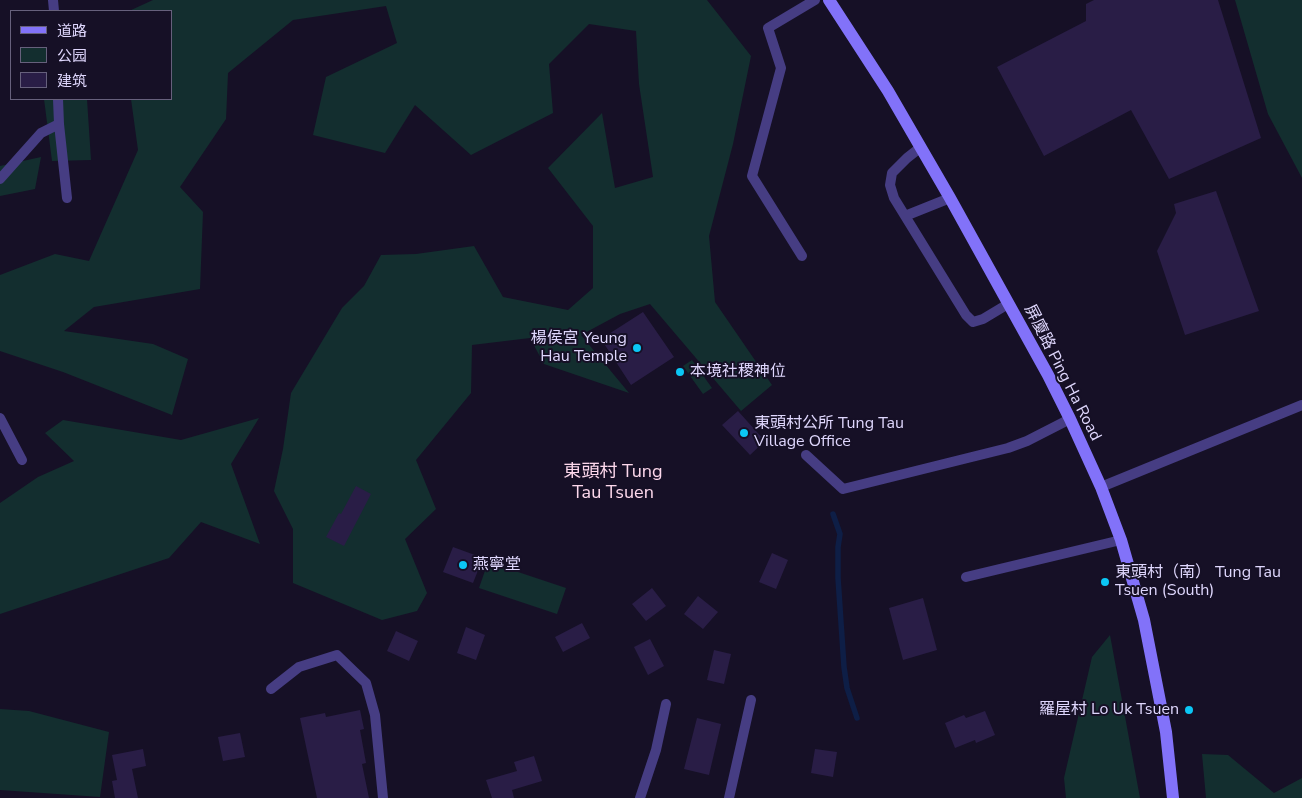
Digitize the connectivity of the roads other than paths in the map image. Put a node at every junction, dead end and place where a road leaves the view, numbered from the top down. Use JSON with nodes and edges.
{"nodes":[{"id":1,"x":814,"y":0,"type":"edge"},
{"id":2,"x":829,"y":0,"type":"edge"},
{"id":3,"x":58,"y":100,"type":"edge"},
{"id":4,"x":59,"y":124,"type":"junction"},
{"id":5,"x":921,"y":147,"type":"junction"},
{"id":6,"x":0,"y":179,"type":"edge"},
{"id":7,"x":68,"y":198,"type":"dead end"},
{"id":8,"x":950,"y":198,"type":"junction"},
{"id":9,"x":905,"y":216,"type":"junction"},
{"id":10,"x":802,"y":256,"type":"dead end"},
{"id":11,"x":1008,"y":304,"type":"junction"},
{"id":12,"x":1302,"y":405,"type":"edge"},
{"id":13,"x":0,"y":418,"type":"edge"},
{"id":14,"x":1070,"y":419,"type":"junction"},
{"id":15,"x":806,"y":455,"type":"dead end"},
{"id":16,"x":22,"y":460,"type":"dead end"},
{"id":17,"x":1101,"y":487,"type":"junction"},
{"id":18,"x":1120,"y":540,"type":"junction"},
{"id":19,"x":966,"y":576,"type":"dead end"},
{"id":20,"x":271,"y":689,"type":"dead end"},
{"id":21,"x":751,"y":700,"type":"dead end"},
{"id":22,"x":666,"y":704,"type":"dead end"},
{"id":23,"x":383,"y":798,"type":"edge"},
{"id":24,"x":640,"y":798,"type":"edge"},
{"id":25,"x":728,"y":798,"type":"edge"},
{"id":26,"x":1173,"y":798,"type":"edge"}],
"edges":[{"from":1,"to":10,"type":"lane"},
{"from":2,"to":5,"type":"street","name":"屏廈路 Ping Ha Road"},
{"from":3,"to":4,"type":"lane"},
{"from":4,"to":6,"type":"lane"},
{"from":4,"to":7,"type":"lane"},
{"from":5,"to":8,"type":"street","name":"屏廈路 Ping Ha Road"},
{"from":5,"to":9,"type":"lane"},
{"from":8,"to":9,"type":"lane"},
{"from":8,"to":11,"type":"street","name":"屏廈路 Ping Ha Road"},
{"from":9,"to":11,"type":"lane"},
{"from":11,"to":14,"type":"street","name":"屏廈路 Ping Ha Road"},
{"from":12,"to":17,"type":"lane"},
{"from":13,"to":16,"type":"lane"},
{"from":14,"to":15,"type":"lane"},
{"from":14,"to":17,"type":"street","name":"屏廈路 Ping Ha Road"},
{"from":17,"to":18,"type":"street","name":"屏廈路 Ping Ha Road"},
{"from":18,"to":19,"type":"lane"},
{"from":18,"to":26,"type":"street","name":"屏廈路 Ping Ha Road"},
{"from":20,"to":23,"type":"lane"},
{"from":21,"to":25,"type":"lane"},
{"from":22,"to":24,"type":"lane"}]}
